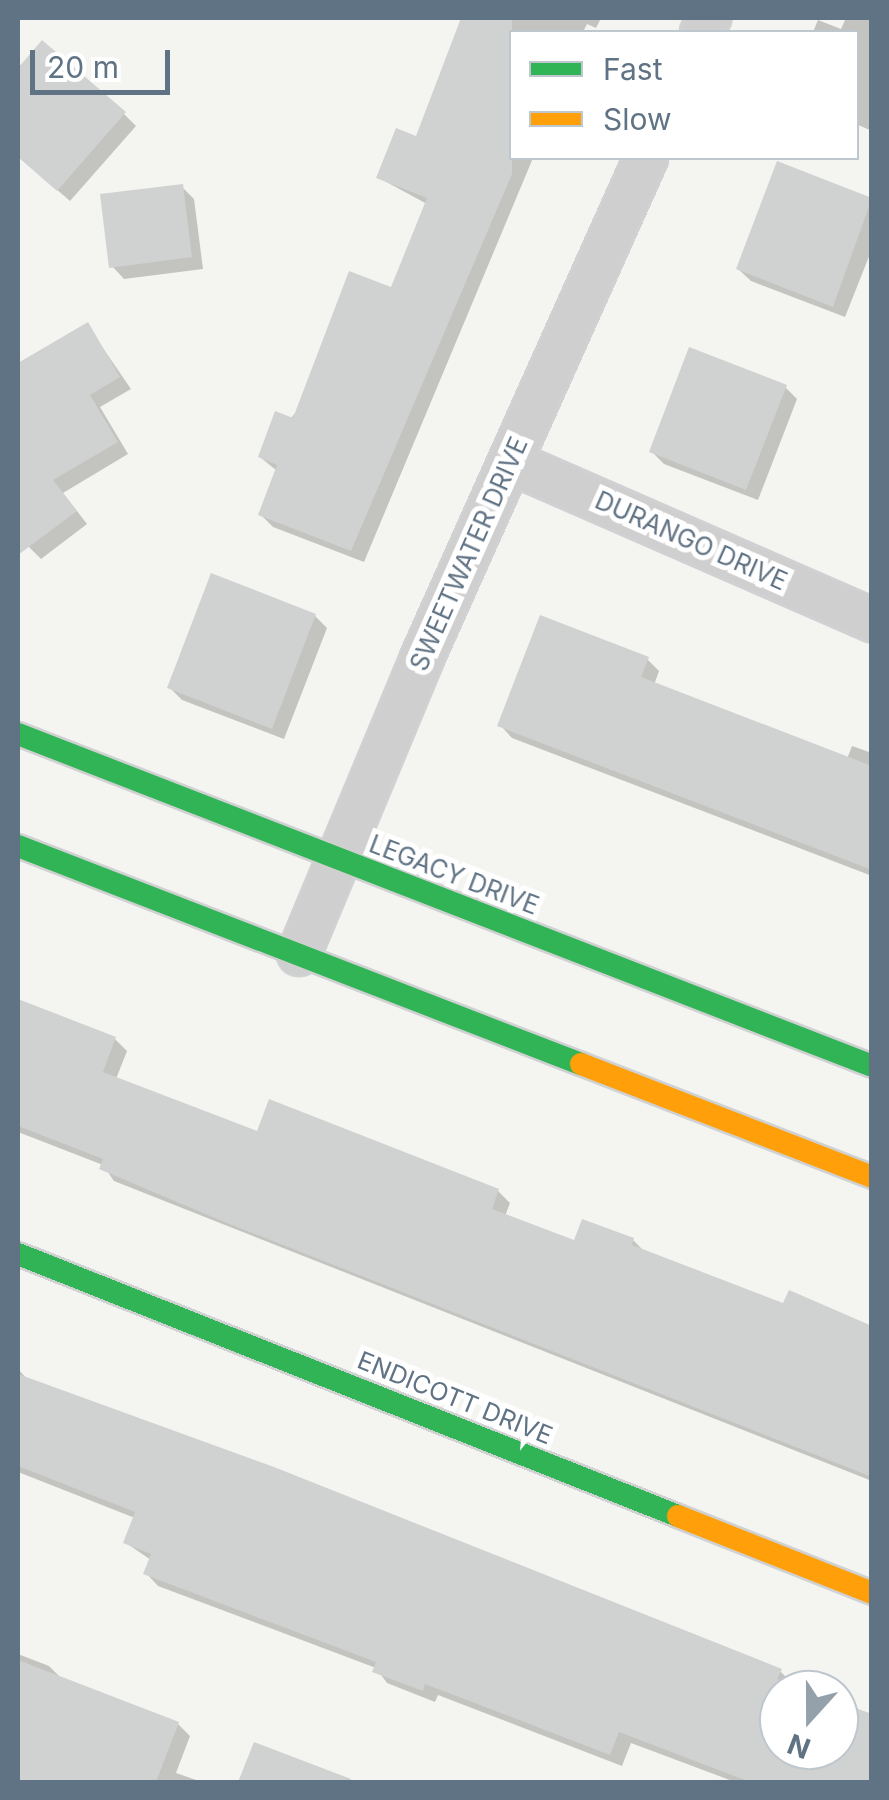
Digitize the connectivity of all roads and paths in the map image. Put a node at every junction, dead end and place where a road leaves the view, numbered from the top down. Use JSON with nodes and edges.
{"nodes":[{"id":1,"x":645,"y":160,"type":"edge"},
{"id":2,"x":510,"y":462,"type":"junction"},
{"id":3,"x":872,"y":620,"type":"edge"},
{"id":4,"x":18,"y":734,"type":"edge"},
{"id":5,"x":18,"y":846,"type":"edge"},
{"id":6,"x":340,"y":860,"type":"junction"},
{"id":7,"x":299,"y":954,"type":"junction"},
{"id":8,"x":872,"y":1066,"type":"edge"},
{"id":9,"x":872,"y":1177,"type":"edge"},
{"id":10,"x":18,"y":1254,"type":"edge"},
{"id":11,"x":872,"y":1593,"type":"edge"}],
"edges":[{"from":1,"to":2,"type":"street","name":"SWEETWATER DRIVE"},
{"from":2,"to":3,"type":"street","name":"DURANGO DRIVE"},
{"from":2,"to":6,"type":"street","name":"SWEETWATER DRIVE"},
{"from":4,"to":6,"type":"main road","name":"LEGACY DRIVE"},
{"from":5,"to":7,"type":"main road"},
{"from":6,"to":7,"type":"street","name":"SWEETWATER DRIVE"},
{"from":6,"to":8,"type":"main road","name":"LEGACY DRIVE"},
{"from":7,"to":9,"type":"main road"},
{"from":10,"to":11,"type":"main road","name":"ENDICOTT DRIVE"}]}
